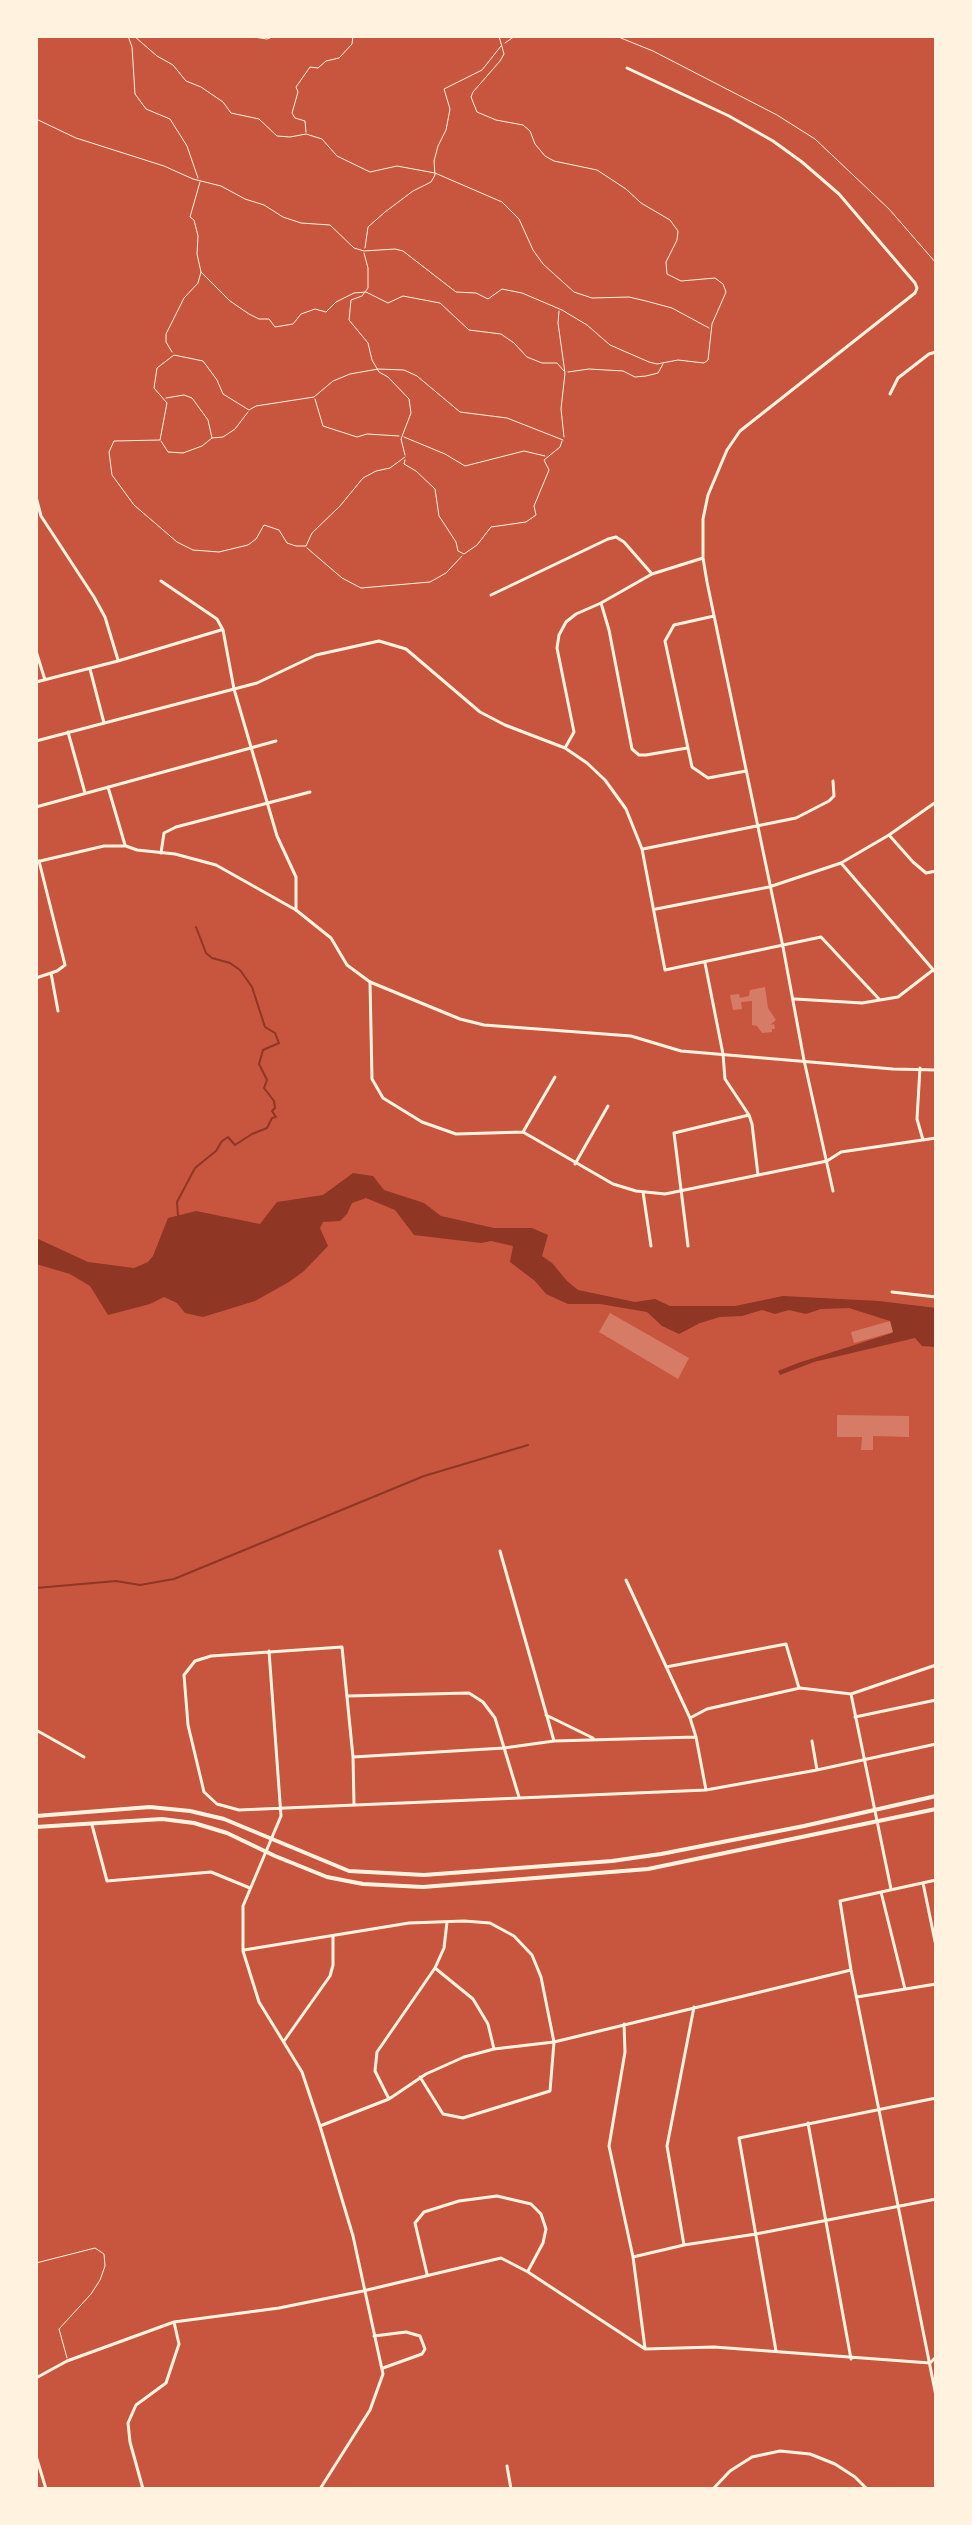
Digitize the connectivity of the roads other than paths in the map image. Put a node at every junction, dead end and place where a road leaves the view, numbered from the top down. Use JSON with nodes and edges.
{"nodes":[{"id":1,"x":627,"y":68,"type":"dead end"},
{"id":2,"x":936,"y":352,"type":"edge"},
{"id":3,"x":890,"y":394,"type":"dead end"},
{"id":4,"x":36,"y":497,"type":"edge"},
{"id":5,"x":703,"y":558,"type":"junction"},
{"id":6,"x":652,"y":574,"type":"junction"},
{"id":7,"x":161,"y":581,"type":"dead end"},
{"id":8,"x":491,"y":595,"type":"dead end"},
{"id":9,"x":601,"y":603,"type":"junction"},
{"id":10,"x":714,"y":616,"type":"junction"},
{"id":11,"x":223,"y":630,"type":"junction"},
{"id":12,"x":36,"y":651,"type":"edge"},
{"id":13,"x":118,"y":661,"type":"junction"},
{"id":14,"x":90,"y":669,"type":"junction"},
{"id":15,"x":45,"y":680,"type":"junction"},
{"id":16,"x":36,"y":682,"type":"edge"},
{"id":17,"x":234,"y":689,"type":"junction"},
{"id":18,"x":104,"y":723,"type":"junction"},
{"id":19,"x":68,"y":732,"type":"junction"},
{"id":20,"x":36,"y":741,"type":"edge"},
{"id":21,"x":276,"y":741,"type":"dead end"},
{"id":22,"x":251,"y":748,"type":"junction"},
{"id":23,"x":565,"y":748,"type":"junction"},
{"id":24,"x":687,"y":748,"type":"junction"},
{"id":25,"x":746,"y":771,"type":"junction"},
{"id":26,"x":833,"y":781,"type":"dead end"},
{"id":27,"x":108,"y":787,"type":"junction"},
{"id":28,"x":310,"y":792,"type":"dead end"},
{"id":29,"x":85,"y":793,"type":"junction"},
{"id":30,"x":936,"y":802,"type":"edge"},
{"id":31,"x":267,"y":803,"type":"junction"},
{"id":32,"x":36,"y":807,"type":"edge"},
{"id":33,"x":758,"y":827,"type":"junction"},
{"id":34,"x":889,"y":835,"type":"junction"},
{"id":35,"x":126,"y":846,"type":"junction"},
{"id":36,"x":642,"y":849,"type":"junction"},
{"id":37,"x":161,"y":853,"type":"junction"},
{"id":38,"x":38,"y":862,"type":"edge"},
{"id":39,"x":841,"y":863,"type":"junction"},
{"id":40,"x":936,"y":871,"type":"edge"},
{"id":41,"x":769,"y":887,"type":"junction"},
{"id":42,"x":655,"y":909,"type":"junction"},
{"id":43,"x":296,"y":910,"type":"junction"},
{"id":44,"x":783,"y":947,"type":"junction"},
{"id":45,"x":705,"y":963,"type":"junction"},
{"id":46,"x":935,"y":971,"type":"edge"},
{"id":47,"x":51,"y":973,"type":"junction"},
{"id":48,"x":36,"y":978,"type":"edge"},
{"id":49,"x":370,"y":982,"type":"junction"},
{"id":50,"x":794,"y":999,"type":"junction"},
{"id":51,"x":879,"y":999,"type":"junction"},
{"id":52,"x":58,"y":1011,"type":"dead end"},
{"id":53,"x":723,"y":1054,"type":"junction"},
{"id":54,"x":804,"y":1060,"type":"junction"},
{"id":55,"x":920,"y":1068,"type":"junction"},
{"id":56,"x":936,"y":1070,"type":"edge"},
{"id":57,"x":555,"y":1077,"type":"dead end"},
{"id":58,"x":608,"y":1106,"type":"dead end"},
{"id":59,"x":749,"y":1115,"type":"junction"},
{"id":60,"x":523,"y":1132,"type":"junction"},
{"id":61,"x":936,"y":1139,"type":"edge"},
{"id":62,"x":923,"y":1141,"type":"junction"},
{"id":63,"x":827,"y":1161,"type":"junction"},
{"id":64,"x":575,"y":1164,"type":"junction"},
{"id":65,"x":758,"y":1175,"type":"junction"},
{"id":66,"x":681,"y":1191,"type":"junction"},
{"id":67,"x":833,"y":1191,"type":"dead end"},
{"id":68,"x":643,"y":1192,"type":"junction"},
{"id":69,"x":651,"y":1246,"type":"dead end"},
{"id":70,"x":688,"y":1246,"type":"dead end"},
{"id":71,"x":892,"y":1292,"type":"dead end"},
{"id":72,"x":936,"y":1297,"type":"edge"},
{"id":73,"x":500,"y":1551,"type":"dead end"},
{"id":74,"x":626,"y":1580,"type":"dead end"},
{"id":75,"x":269,"y":1651,"type":"junction"},
{"id":76,"x":936,"y":1665,"type":"edge"},
{"id":77,"x":666,"y":1667,"type":"junction"},
{"id":78,"x":800,"y":1688,"type":"junction"},
{"id":79,"x":851,"y":1694,"type":"junction"},
{"id":80,"x":348,"y":1696,"type":"junction"},
{"id":81,"x":936,"y":1700,"type":"edge"},
{"id":82,"x":546,"y":1715,"type":"junction"},
{"id":83,"x":855,"y":1717,"type":"junction"},
{"id":84,"x":690,"y":1718,"type":"junction"},
{"id":85,"x":36,"y":1730,"type":"edge"},
{"id":86,"x":696,"y":1737,"type":"junction"},
{"id":87,"x":596,"y":1740,"type":"junction"},
{"id":88,"x":554,"y":1741,"type":"junction"},
{"id":89,"x":812,"y":1741,"type":"dead end"},
{"id":90,"x":936,"y":1744,"type":"edge"},
{"id":91,"x":504,"y":1748,"type":"junction"},
{"id":92,"x":84,"y":1757,"type":"dead end"},
{"id":93,"x":353,"y":1757,"type":"junction"},
{"id":94,"x":864,"y":1760,"type":"junction"},
{"id":95,"x":817,"y":1770,"type":"junction"},
{"id":96,"x":706,"y":1790,"type":"junction"},
{"id":97,"x":936,"y":1796,"type":"edge"},
{"id":98,"x":519,"y":1797,"type":"junction"},
{"id":99,"x":354,"y":1804,"type":"junction"},
{"id":100,"x":280,"y":1808,"type":"junction"},
{"id":101,"x":936,"y":1809,"type":"edge"},
{"id":102,"x":36,"y":1816,"type":"edge"},
{"id":103,"x":91,"y":1824,"type":"junction"},
{"id":104,"x":36,"y":1827,"type":"edge"},
{"id":105,"x":272,"y":1840,"type":"junction"},
{"id":106,"x":266,"y":1854,"type":"junction"},
{"id":107,"x":936,"y":1880,"type":"edge"},
{"id":108,"x":923,"y":1883,"type":"junction"},
{"id":109,"x":250,"y":1888,"type":"junction"},
{"id":110,"x":891,"y":1889,"type":"junction"},
{"id":111,"x":881,"y":1891,"type":"junction"},
{"id":112,"x":448,"y":1921,"type":"junction"},
{"id":113,"x":333,"y":1936,"type":"junction"},
{"id":114,"x":936,"y":1946,"type":"edge"},
{"id":115,"x":243,"y":1951,"type":"junction"},
{"id":116,"x":435,"y":1968,"type":"junction"},
{"id":117,"x":851,"y":1970,"type":"junction"},
{"id":118,"x":936,"y":1984,"type":"edge"},
{"id":119,"x":905,"y":1989,"type":"junction"},
{"id":120,"x":857,"y":1997,"type":"junction"},
{"id":121,"x":694,"y":2007,"type":"junction"},
{"id":122,"x":624,"y":2024,"type":"junction"},
{"id":123,"x":284,"y":2041,"type":"junction"},
{"id":124,"x":554,"y":2042,"type":"junction"},
{"id":125,"x":494,"y":2049,"type":"junction"},
{"id":126,"x":420,"y":2077,"type":"junction"},
{"id":127,"x":936,"y":2098,"type":"edge"},
{"id":128,"x":389,"y":2099,"type":"junction"},
{"id":129,"x":879,"y":2110,"type":"junction"},
{"id":130,"x":808,"y":2123,"type":"junction"},
{"id":131,"x":320,"y":2126,"type":"junction"},
{"id":132,"x":936,"y":2199,"type":"edge"},
{"id":133,"x":899,"y":2205,"type":"junction"},
{"id":134,"x":825,"y":2220,"type":"junction"},
{"id":135,"x":756,"y":2234,"type":"junction"},
{"id":136,"x":684,"y":2245,"type":"junction"},
{"id":137,"x":633,"y":2257,"type":"junction"},
{"id":138,"x":36,"y":2263,"type":"edge"},
{"id":139,"x":528,"y":2272,"type":"junction"},
{"id":140,"x":427,"y":2274,"type":"junction"},
{"id":141,"x":363,"y":2291,"type":"junction"},
{"id":142,"x":174,"y":2322,"type":"junction"},
{"id":143,"x":374,"y":2336,"type":"junction"},
{"id":144,"x":645,"y":2349,"type":"junction"},
{"id":145,"x":776,"y":2351,"type":"junction"},
{"id":146,"x":936,"y":2357,"type":"edge"},
{"id":147,"x":851,"y":2359,"type":"junction"},
{"id":148,"x":67,"y":2361,"type":"junction"},
{"id":149,"x":930,"y":2363,"type":"junction"},
{"id":150,"x":382,"y":2368,"type":"junction"},
{"id":151,"x":36,"y":2378,"type":"edge"},
{"id":152,"x":936,"y":2396,"type":"edge"},
{"id":153,"x":36,"y":2456,"type":"edge"},
{"id":154,"x":507,"y":2466,"type":"dead end"},
{"id":155,"x":46,"y":2489,"type":"edge"},
{"id":156,"x":143,"y":2489,"type":"edge"},
{"id":157,"x":320,"y":2489,"type":"edge"},
{"id":158,"x":511,"y":2489,"type":"edge"},
{"id":159,"x":713,"y":2489,"type":"edge"},
{"id":160,"x":867,"y":2489,"type":"edge"}],
"edges":[{"from":1,"to":5,"type":"street"},
{"from":2,"to":3,"type":"street"},
{"from":4,"to":13,"type":"street"},
{"from":5,"to":6,"type":"street"},
{"from":5,"to":10,"type":"street"},
{"from":6,"to":8,"type":"street"},
{"from":6,"to":9,"type":"street"},
{"from":7,"to":11,"type":"street"},
{"from":9,"to":23,"type":"street"},
{"from":9,"to":24,"type":"street"},
{"from":10,"to":24,"type":"street"},
{"from":10,"to":25,"type":"street"},
{"from":11,"to":13,"type":"street"},
{"from":11,"to":17,"type":"street"},
{"from":12,"to":15,"type":"street"},
{"from":13,"to":14,"type":"street"},
{"from":14,"to":15,"type":"street"},
{"from":14,"to":18,"type":"street"},
{"from":15,"to":16,"type":"street"},
{"from":17,"to":18,"type":"street"},
{"from":17,"to":22,"type":"street"},
{"from":17,"to":23,"type":"street"},
{"from":18,"to":19,"type":"street"},
{"from":19,"to":20,"type":"street"},
{"from":19,"to":29,"type":"street"},
{"from":21,"to":22,"type":"street"},
{"from":22,"to":27,"type":"street"},
{"from":22,"to":31,"type":"street"},
{"from":23,"to":36,"type":"street"},
{"from":24,"to":25,"type":"street"},
{"from":25,"to":33,"type":"street"},
{"from":26,"to":33,"type":"street"},
{"from":27,"to":29,"type":"street"},
{"from":27,"to":35,"type":"street"},
{"from":28,"to":31,"type":"street"},
{"from":29,"to":32,"type":"street"},
{"from":30,"to":34,"type":"street"},
{"from":31,"to":37,"type":"street"},
{"from":31,"to":43,"type":"street"},
{"from":33,"to":36,"type":"street"},
{"from":33,"to":41,"type":"street"},
{"from":34,"to":39,"type":"street"},
{"from":34,"to":40,"type":"street"},
{"from":35,"to":37,"type":"street"},
{"from":35,"to":38,"type":"street"},
{"from":36,"to":42,"type":"street"},
{"from":37,"to":43,"type":"street"},
{"from":38,"to":47,"type":"street"},
{"from":39,"to":41,"type":"street"},
{"from":39,"to":46,"type":"street"},
{"from":41,"to":42,"type":"street"},
{"from":41,"to":44,"type":"street"},
{"from":42,"to":45,"type":"street"},
{"from":43,"to":49,"type":"street"},
{"from":44,"to":45,"type":"street"},
{"from":44,"to":50,"type":"street"},
{"from":44,"to":51,"type":"street"},
{"from":45,"to":53,"type":"street"},
{"from":46,"to":51,"type":"street"},
{"from":47,"to":48,"type":"street"},
{"from":47,"to":52,"type":"street"},
{"from":49,"to":53,"type":"street"},
{"from":49,"to":60,"type":"street"},
{"from":50,"to":51,"type":"street"},
{"from":50,"to":54,"type":"street"},
{"from":53,"to":54,"type":"street"},
{"from":53,"to":59,"type":"street"},
{"from":54,"to":55,"type":"street"},
{"from":54,"to":63,"type":"street"},
{"from":55,"to":56,"type":"street"},
{"from":55,"to":62,"type":"street"},
{"from":57,"to":60,"type":"street"},
{"from":58,"to":64,"type":"street"},
{"from":59,"to":65,"type":"street"},
{"from":59,"to":66,"type":"street"},
{"from":60,"to":64,"type":"street"},
{"from":61,"to":62,"type":"street"},
{"from":62,"to":63,"type":"street"},
{"from":63,"to":65,"type":"street"},
{"from":63,"to":67,"type":"street"},
{"from":64,"to":68,"type":"street"},
{"from":65,"to":66,"type":"street"},
{"from":66,"to":68,"type":"street"},
{"from":66,"to":70,"type":"street"},
{"from":68,"to":69,"type":"street"},
{"from":71,"to":72,"type":"street"},
{"from":73,"to":82,"type":"street"},
{"from":74,"to":77,"type":"street"},
{"from":75,"to":80,"type":"street"},
{"from":75,"to":100,"type":"street"},
{"from":75,"to":100,"type":"street"},
{"from":76,"to":79,"type":"street"},
{"from":77,"to":78,"type":"street"},
{"from":77,"to":84,"type":"street"},
{"from":78,"to":79,"type":"street"},
{"from":78,"to":84,"type":"street"},
{"from":79,"to":83,"type":"street"},
{"from":80,"to":91,"type":"street"},
{"from":80,"to":93,"type":"street"},
{"from":81,"to":83,"type":"street"},
{"from":82,"to":87,"type":"street"},
{"from":82,"to":88,"type":"street"},
{"from":83,"to":94,"type":"street"},
{"from":84,"to":86,"type":"street"},
{"from":85,"to":92,"type":"street"},
{"from":86,"to":87,"type":"street"},
{"from":86,"to":96,"type":"street"},
{"from":87,"to":88,"type":"street"},
{"from":88,"to":91,"type":"street"},
{"from":89,"to":95,"type":"street"},
{"from":90,"to":94,"type":"street"},
{"from":91,"to":93,"type":"street"},
{"from":91,"to":98,"type":"street"},
{"from":93,"to":99,"type":"street"},
{"from":94,"to":95,"type":"street"},
{"from":94,"to":110,"type":"street"},
{"from":95,"to":96,"type":"street"},
{"from":96,"to":98,"type":"street"},
{"from":97,"to":105,"type":"main road"},
{"from":98,"to":99,"type":"street"},
{"from":99,"to":100,"type":"street"},
{"from":100,"to":105,"type":"street"},
{"from":101,"to":106,"type":"main road"},
{"from":102,"to":105,"type":"main road"},
{"from":103,"to":104,"type":"main road"},
{"from":103,"to":106,"type":"main road"},
{"from":103,"to":109,"type":"street"},
{"from":105,"to":106,"type":"street"},
{"from":106,"to":109,"type":"street"},
{"from":107,"to":108,"type":"street"},
{"from":108,"to":110,"type":"street"},
{"from":108,"to":114,"type":"street"},
{"from":109,"to":115,"type":"street"},
{"from":110,"to":111,"type":"street"},
{"from":111,"to":117,"type":"street"},
{"from":111,"to":119,"type":"street"},
{"from":112,"to":113,"type":"street"},
{"from":112,"to":116,"type":"street"},
{"from":112,"to":124,"type":"street"},
{"from":113,"to":115,"type":"street"},
{"from":113,"to":123,"type":"street"},
{"from":115,"to":123,"type":"street"},
{"from":116,"to":125,"type":"street"},
{"from":116,"to":128,"type":"street"},
{"from":117,"to":120,"type":"street"},
{"from":117,"to":121,"type":"street"},
{"from":118,"to":119,"type":"street"},
{"from":119,"to":120,"type":"street"},
{"from":120,"to":129,"type":"street"},
{"from":121,"to":122,"type":"street"},
{"from":121,"to":136,"type":"street"},
{"from":122,"to":124,"type":"street"},
{"from":122,"to":137,"type":"street"},
{"from":123,"to":131,"type":"street"},
{"from":124,"to":125,"type":"street"},
{"from":124,"to":126,"type":"street"},
{"from":125,"to":126,"type":"street"},
{"from":126,"to":128,"type":"street"},
{"from":127,"to":129,"type":"street"},
{"from":128,"to":131,"type":"street"},
{"from":129,"to":130,"type":"street"},
{"from":129,"to":133,"type":"street"},
{"from":130,"to":134,"type":"street"},
{"from":130,"to":135,"type":"street"},
{"from":131,"to":141,"type":"street"},
{"from":132,"to":133,"type":"street"},
{"from":133,"to":134,"type":"street"},
{"from":133,"to":149,"type":"street"},
{"from":134,"to":135,"type":"street"},
{"from":134,"to":147,"type":"street"},
{"from":135,"to":136,"type":"street"},
{"from":135,"to":145,"type":"street"},
{"from":136,"to":137,"type":"street"},
{"from":137,"to":144,"type":"street"},
{"from":138,"to":148,"type":"lane"},
{"from":139,"to":140,"type":"street"},
{"from":139,"to":140,"type":"street"},
{"from":139,"to":144,"type":"street"},
{"from":140,"to":141,"type":"street"},
{"from":141,"to":142,"type":"street"},
{"from":141,"to":143,"type":"street"},
{"from":142,"to":148,"type":"street"},
{"from":142,"to":156,"type":"street"},
{"from":143,"to":150,"type":"street"},
{"from":143,"to":150,"type":"street"},
{"from":144,"to":145,"type":"street"},
{"from":145,"to":147,"type":"street"},
{"from":146,"to":149,"type":"street"},
{"from":147,"to":149,"type":"street"},
{"from":148,"to":151,"type":"street"},
{"from":149,"to":152,"type":"street"},
{"from":150,"to":157,"type":"street"},
{"from":153,"to":155,"type":"street"},
{"from":154,"to":158,"type":"street"},
{"from":159,"to":160,"type":"street"}]}
